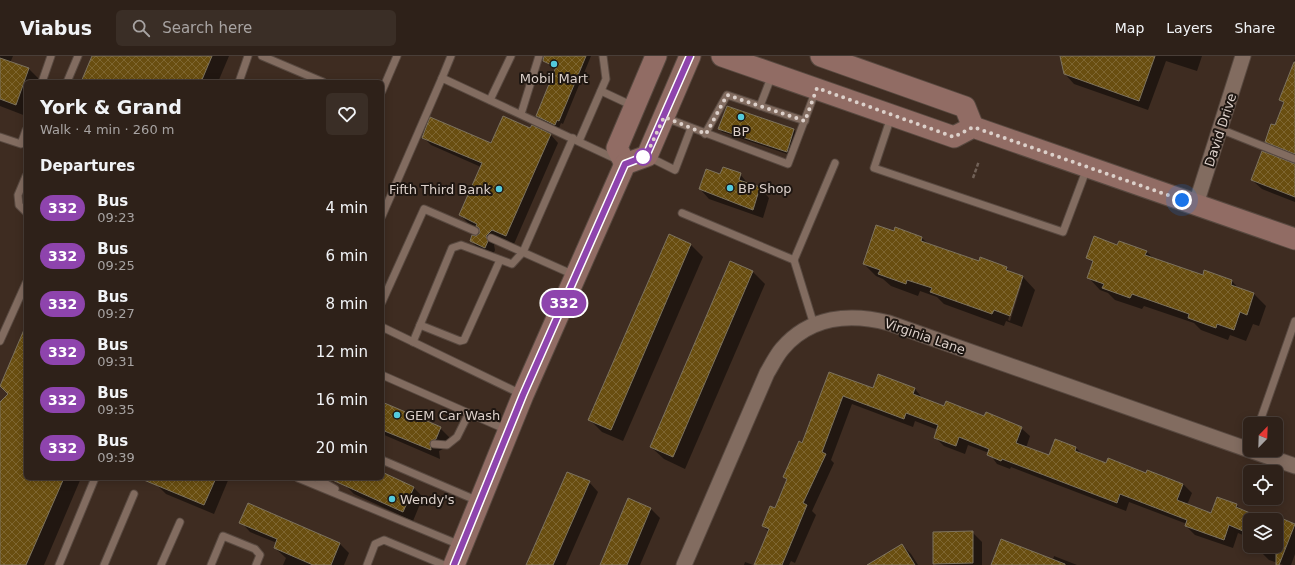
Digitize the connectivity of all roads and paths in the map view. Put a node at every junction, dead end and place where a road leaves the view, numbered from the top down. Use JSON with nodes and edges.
{"nodes":[{"id":1,"x":51,"y":56,"type":"edge"},
{"id":2,"x":78,"y":56,"type":"edge"},
{"id":3,"x":248,"y":56,"type":"edge"},
{"id":4,"x":262,"y":56,"type":"edge"},
{"id":5,"x":388,"y":56,"type":"edge"},
{"id":6,"x":451,"y":56,"type":"edge"},
{"id":7,"x":511,"y":56,"type":"edge"},
{"id":8,"x":539,"y":56,"type":"edge"},
{"id":9,"x":603,"y":56,"type":"edge"},
{"id":10,"x":656,"y":56,"type":"edge"},
{"id":11,"x":690,"y":56,"type":"edge"},
{"id":12,"x":722,"y":56,"type":"edge"},
{"id":13,"x":824,"y":56,"type":"edge"},
{"id":14,"x":1244,"y":56,"type":"edge"},
{"id":15,"x":396,"y":58,"type":"edge"},
{"id":16,"x":773,"y":73,"type":"junction"},
{"id":17,"x":442,"y":78,"type":"junction"},
{"id":18,"x":43,"y":80,"type":"edge"},
{"id":19,"x":68,"y":80,"type":"edge"},
{"id":20,"x":240,"y":80,"type":"edge"},
{"id":21,"x":318,"y":80,"type":"edge"},
{"id":22,"x":384,"y":86,"type":"edge"},
{"id":23,"x":817,"y":88,"type":"junction"},
{"id":24,"x":601,"y":91,"type":"junction"},
{"id":25,"x":490,"y":100,"type":"junction"},
{"id":26,"x":634,"y":106,"type":"junction"},
{"id":27,"x":760,"y":106,"type":"junction"},
{"id":28,"x":521,"y":114,"type":"junction"},
{"id":29,"x":892,"y":115,"type":"junction"},
{"id":30,"x":664,"y":117,"type":"junction"},
{"id":31,"x":805,"y":121,"type":"junction"},
{"id":32,"x":973,"y":127,"type":"junction"},
{"id":33,"x":691,"y":128,"type":"junction"},
{"id":34,"x":1220,"y":130,"type":"junction"},
{"id":35,"x":706,"y":134,"type":"junction"},
{"id":36,"x":24,"y":136,"type":"edge"},
{"id":37,"x":0,"y":137,"type":"edge"},
{"id":38,"x":576,"y":139,"type":"junction"},
{"id":39,"x":646,"y":156,"type":"junction"},
{"id":40,"x":1295,"y":159,"type":"edge"},
{"id":41,"x":979,"y":161,"type":"dead end"},
{"id":42,"x":835,"y":163,"type":"dead end"},
{"id":43,"x":625,"y":164,"type":"junction"},
{"id":44,"x":1088,"y":167,"type":"junction"},
{"id":45,"x":973,"y":178,"type":"dead end"},
{"id":46,"x":24,"y":181,"type":"edge"},
{"id":47,"x":385,"y":202,"type":"edge"},
{"id":48,"x":1196,"y":204,"type":"junction"},
{"id":49,"x":24,"y":210,"type":"edge"},
{"id":50,"x":682,"y":213,"type":"dead end"},
{"id":51,"x":475,"y":231,"type":"dead end"},
{"id":52,"x":491,"y":238,"type":"dead end"},
{"id":53,"x":1295,"y":239,"type":"edge"},
{"id":54,"x":524,"y":252,"type":"junction"},
{"id":55,"x":500,"y":260,"type":"junction"},
{"id":56,"x":794,"y":260,"type":"junction"},
{"id":57,"x":576,"y":276,"type":"junction"},
{"id":58,"x":24,"y":287,"type":"edge"},
{"id":59,"x":384,"y":298,"type":"edge"},
{"id":60,"x":1295,"y":321,"type":"edge"},
{"id":61,"x":420,"y":325,"type":"junction"},
{"id":62,"x":814,"y":325,"type":"junction"},
{"id":63,"x":384,"y":328,"type":"edge"},
{"id":64,"x":0,"y":341,"type":"edge"},
{"id":65,"x":413,"y":342,"type":"junction"},
{"id":66,"x":384,"y":376,"type":"edge"},
{"id":67,"x":523,"y":395,"type":"junction"},
{"id":68,"x":469,"y":413,"type":"junction"},
{"id":69,"x":1261,"y":417,"type":"edge"},
{"id":70,"x":509,"y":431,"type":"junction"},
{"id":71,"x":434,"y":444,"type":"dead end"},
{"id":72,"x":1243,"y":447,"type":"edge"},
{"id":73,"x":1271,"y":457,"type":"edge"},
{"id":74,"x":384,"y":461,"type":"edge"},
{"id":75,"x":391,"y":464,"type":"junction"},
{"id":76,"x":384,"y":466,"type":"edge"},
{"id":77,"x":1295,"y":466,"type":"edge"},
{"id":78,"x":94,"y":480,"type":"edge"},
{"id":79,"x":303,"y":480,"type":"edge"},
{"id":80,"x":319,"y":480,"type":"edge"},
{"id":81,"x":134,"y":494,"type":"dead end"},
{"id":82,"x":480,"y":502,"type":"junction"},
{"id":83,"x":359,"y":503,"type":"junction"},
{"id":84,"x":180,"y":522,"type":"dead end"},
{"id":85,"x":462,"y":546,"type":"junction"},
{"id":86,"x":59,"y":565,"type":"edge"},
{"id":87,"x":104,"y":565,"type":"edge"},
{"id":88,"x":161,"y":565,"type":"edge"},
{"id":89,"x":211,"y":565,"type":"edge"},
{"id":90,"x":256,"y":565,"type":"edge"},
{"id":91,"x":367,"y":565,"type":"edge"},
{"id":92,"x":444,"y":565,"type":"edge"},
{"id":93,"x":454,"y":565,"type":"edge"},
{"id":94,"x":684,"y":565,"type":"edge"}],
"edges":[{"from":1,"to":18,"type":"lane"},
{"from":2,"to":19,"type":"lane"},
{"from":3,"to":20,"type":"lane"},
{"from":4,"to":21,"type":"lane"},
{"from":5,"to":15,"type":"lane"},
{"from":6,"to":17,"type":"lane"},
{"from":7,"to":25,"type":"lane"},
{"from":8,"to":28,"type":"lane"},
{"from":9,"to":24,"type":"lane"},
{"from":10,"to":26,"type":"main road"},
{"from":11,"to":30,"type":"main road"},
{"from":12,"to":16,"type":"main road"},
{"from":13,"to":32,"type":"main road"},
{"from":14,"to":34,"type":"street","name":"David Drive"},
{"from":15,"to":22,"type":"lane"},
{"from":16,"to":23,"type":"main road"},
{"from":16,"to":27,"type":"lane"},
{"from":17,"to":25,"type":"lane"},
{"from":17,"to":47,"type":"lane"},
{"from":23,"to":29,"type":"main road"},
{"from":23,"to":31,"type":"lane"},
{"from":24,"to":26,"type":"lane"},
{"from":24,"to":38,"type":"lane"},
{"from":25,"to":28,"type":"lane"},
{"from":26,"to":43,"type":"main road"},
{"from":27,"to":31,"type":"lane"},
{"from":27,"to":35,"type":"lane"},
{"from":28,"to":38,"type":"lane"},
{"from":29,"to":32,"type":"main road"},
{"from":29,"to":44,"type":"lane"},
{"from":30,"to":33,"type":"lane"},
{"from":30,"to":39,"type":"main road"},
{"from":31,"to":35,"type":"lane"},
{"from":32,"to":44,"type":"main road"},
{"from":33,"to":35,"type":"lane"},
{"from":33,"to":39,"type":"lane"},
{"from":34,"to":40,"type":"lane"},
{"from":34,"to":48,"type":"street","name":"David Drive"},
{"from":36,"to":37,"type":"lane"},
{"from":38,"to":43,"type":"lane"},
{"from":38,"to":54,"type":"lane"},
{"from":39,"to":43,"type":"main road"},
{"from":41,"to":45,"type":"path"},
{"from":42,"to":56,"type":"lane"},
{"from":43,"to":57,"type":"main road"},
{"from":44,"to":48,"type":"main road"},
{"from":46,"to":49,"type":"lane"},
{"from":48,"to":53,"type":"main road"},
{"from":50,"to":56,"type":"lane"},
{"from":51,"to":59,"type":"lane"},
{"from":52,"to":54,"type":"lane"},
{"from":54,"to":55,"type":"lane"},
{"from":54,"to":57,"type":"lane"},
{"from":55,"to":61,"type":"lane"},
{"from":55,"to":61,"type":"lane"},
{"from":56,"to":62,"type":"lane"},
{"from":57,"to":67,"type":"main road"},
{"from":58,"to":64,"type":"lane"},
{"from":60,"to":69,"type":"lane"},
{"from":61,"to":65,"type":"lane"},
{"from":62,"to":72,"type":"street","name":"Virginia Lane"},
{"from":62,"to":94,"type":"street","name":"Virginia Lane"},
{"from":63,"to":65,"type":"lane"},
{"from":65,"to":67,"type":"lane"},
{"from":66,"to":68,"type":"lane"},
{"from":67,"to":70,"type":"main road"},
{"from":68,"to":70,"type":"lane"},
{"from":68,"to":71,"type":"lane"},
{"from":70,"to":82,"type":"main road"},
{"from":73,"to":77,"type":"street","name":"Virginia Lane"},
{"from":74,"to":75,"type":"lane"},
{"from":75,"to":76,"type":"lane"},
{"from":75,"to":82,"type":"lane"},
{"from":78,"to":86,"type":"lane"},
{"from":79,"to":83,"type":"lane"},
{"from":80,"to":83,"type":"lane"},
{"from":81,"to":87,"type":"lane"},
{"from":82,"to":85,"type":"main road"},
{"from":83,"to":85,"type":"lane"},
{"from":84,"to":88,"type":"lane"},
{"from":85,"to":93,"type":"main road"},
{"from":89,"to":90,"type":"lane"},
{"from":91,"to":92,"type":"lane"}]}
